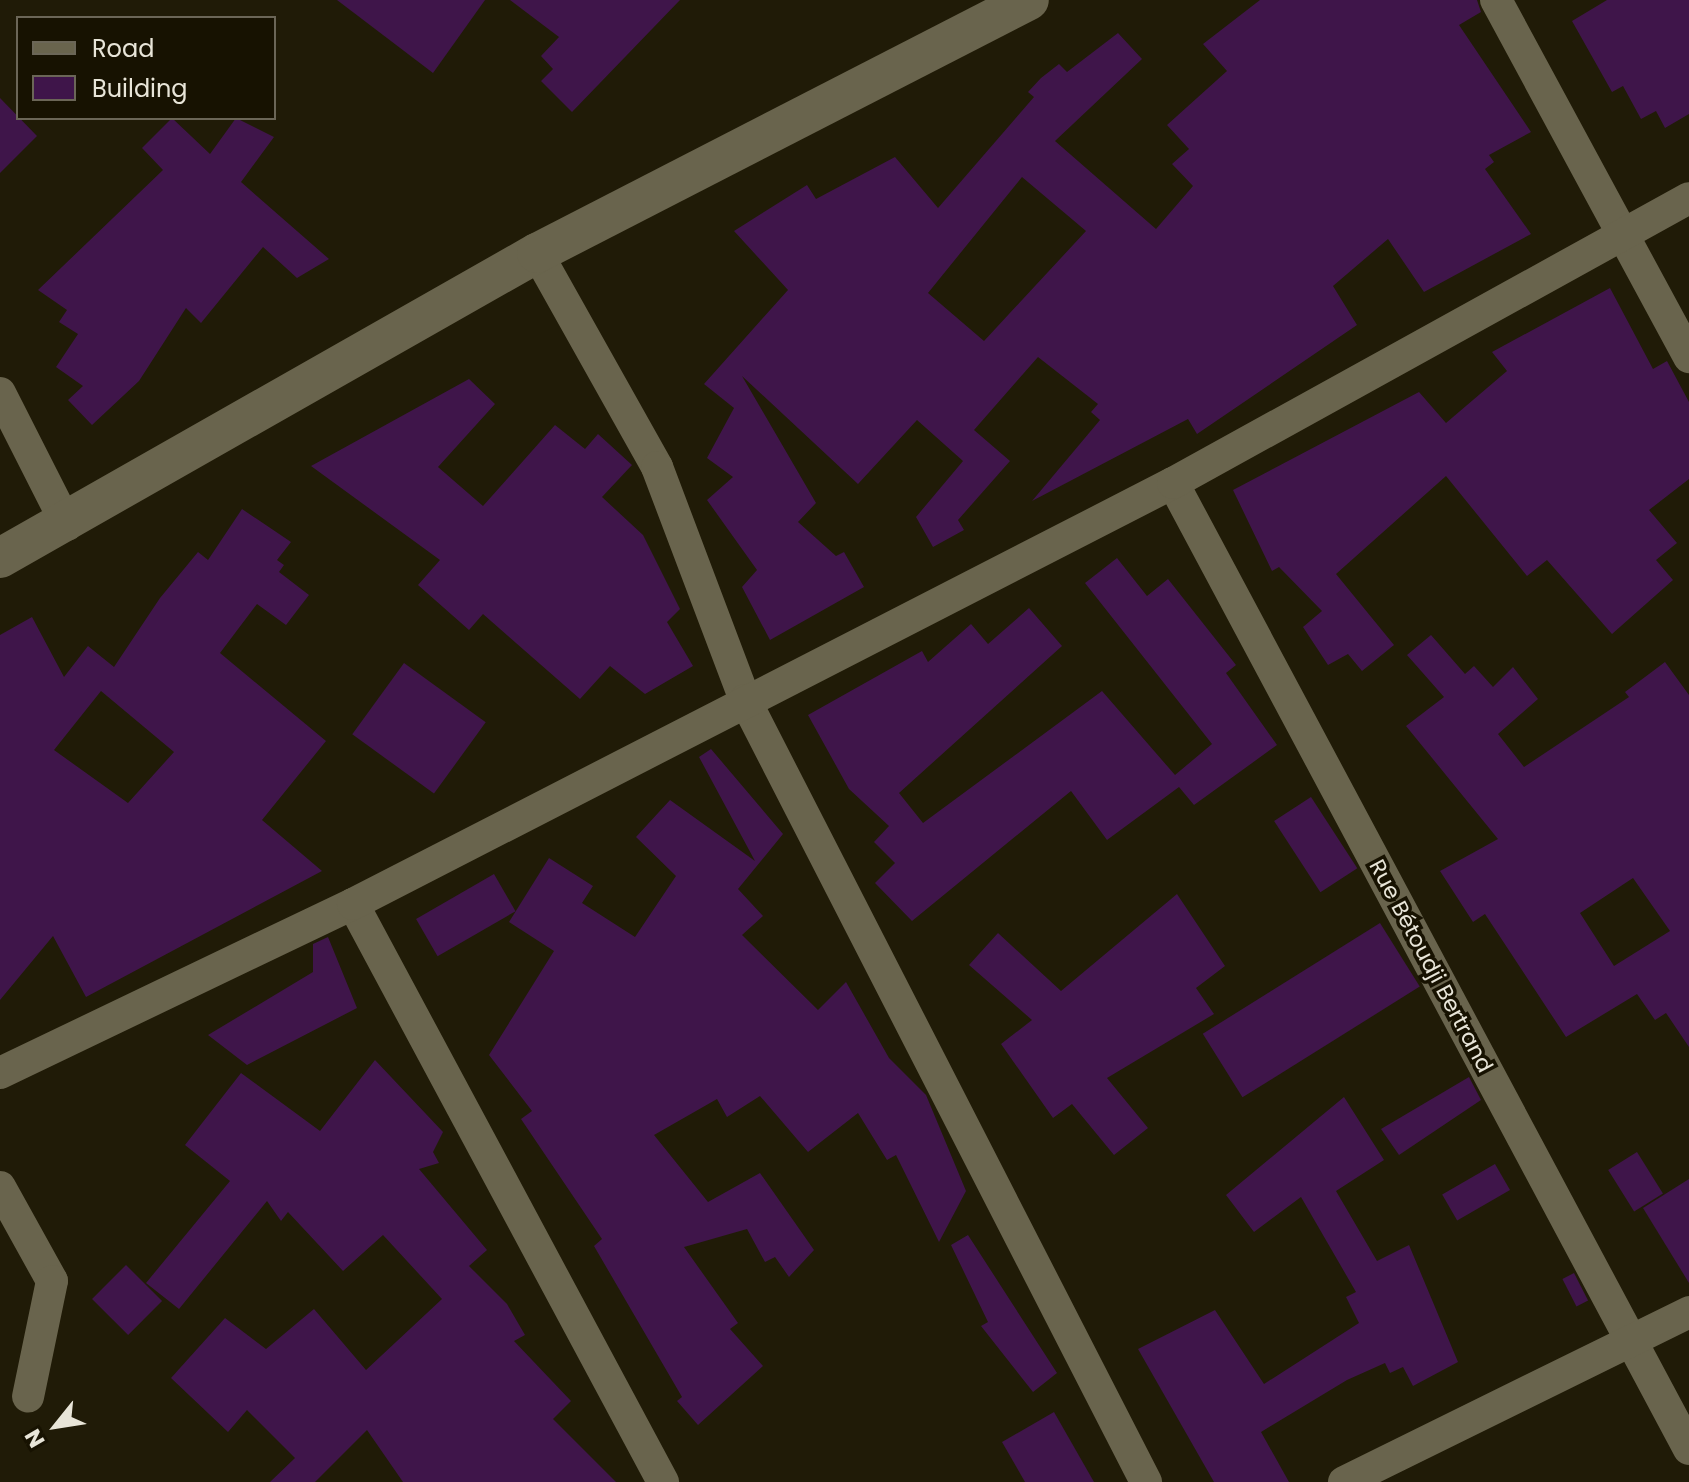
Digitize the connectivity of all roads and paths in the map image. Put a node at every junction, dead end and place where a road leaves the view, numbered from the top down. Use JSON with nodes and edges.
{"nodes":[{"id":1,"x":1029,"y":0,"type":"edge"},
{"id":2,"x":1496,"y":0,"type":"edge"},
{"id":3,"x":1689,"y":198,"type":"edge"},
{"id":4,"x":1621,"y":231,"type":"junction"},
{"id":5,"x":537,"y":253,"type":"junction"},
{"id":6,"x":1689,"y":357,"type":"edge"},
{"id":7,"x":0,"y":393,"type":"edge"},
{"id":8,"x":1173,"y":483,"type":"junction"},
{"id":9,"x":67,"y":525,"type":"junction"},
{"id":10,"x":0,"y":558,"type":"edge"},
{"id":11,"x":745,"y":700,"type":"junction"},
{"id":12,"x":353,"y":904,"type":"junction"},
{"id":13,"x":0,"y":1073,"type":"edge"},
{"id":14,"x":0,"y":1187,"type":"edge"},
{"id":15,"x":1689,"y":1312,"type":"edge"},
{"id":16,"x":1632,"y":1343,"type":"junction"},
{"id":17,"x":28,"y":1397,"type":"dead end"},
{"id":18,"x":1689,"y":1449,"type":"edge"},
{"id":19,"x":663,"y":1482,"type":"edge"},
{"id":20,"x":1146,"y":1482,"type":"edge"},
{"id":21,"x":1344,"y":1482,"type":"edge"}],
"edges":[{"from":1,"to":5,"type":"street"},
{"from":2,"to":4,"type":"street"},
{"from":3,"to":4,"type":"street"},
{"from":4,"to":6,"type":"street"},
{"from":4,"to":8,"type":"street"},
{"from":5,"to":9,"type":"street"},
{"from":5,"to":11,"type":"street"},
{"from":7,"to":9,"type":"street"},
{"from":8,"to":11,"type":"street"},
{"from":8,"to":16,"type":"street","name":"Rue Bétoudji Bertrand"},
{"from":9,"to":10,"type":"street"},
{"from":11,"to":12,"type":"street"},
{"from":11,"to":20,"type":"street"},
{"from":12,"to":13,"type":"street"},
{"from":12,"to":19,"type":"street"},
{"from":14,"to":17,"type":"street"},
{"from":15,"to":16,"type":"street"},
{"from":16,"to":18,"type":"street","name":"Rue Bétoudji Bertrand"},
{"from":16,"to":21,"type":"street"}]}
